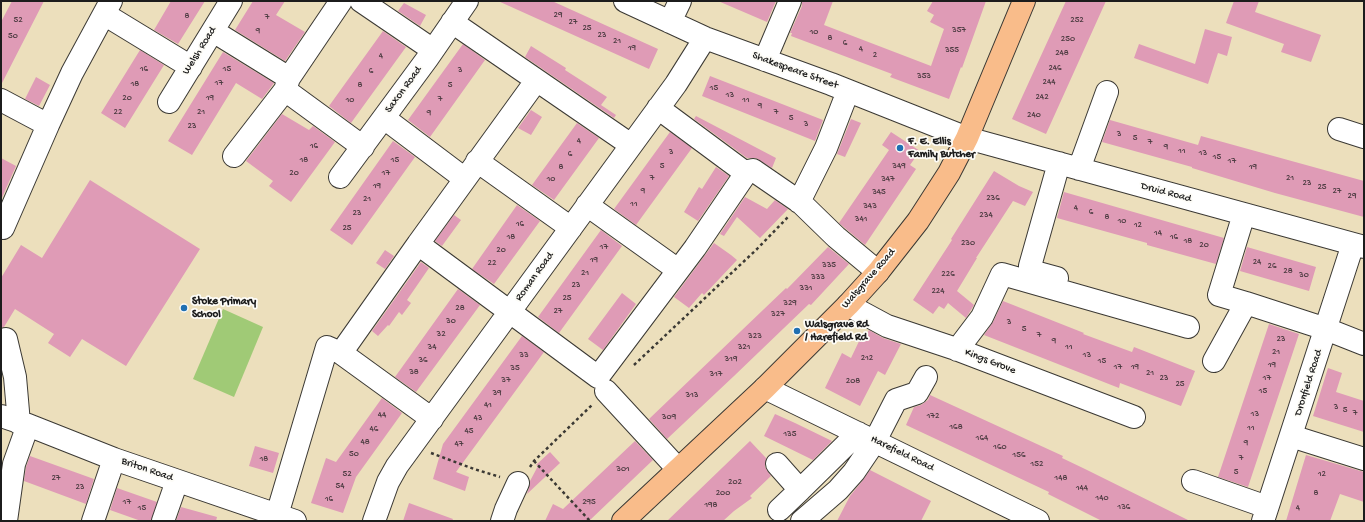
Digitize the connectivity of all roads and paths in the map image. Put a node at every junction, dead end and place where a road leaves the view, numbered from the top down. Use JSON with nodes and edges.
{"nodes":[{"id":1,"x":231,"y":1,"type":"edge"},
{"id":2,"x":341,"y":1,"type":"edge"},
{"id":3,"x":362,"y":1,"type":"edge"},
{"id":4,"x":467,"y":1,"type":"edge"},
{"id":5,"x":625,"y":1,"type":"edge"},
{"id":6,"x":680,"y":1,"type":"edge"},
{"id":7,"x":790,"y":1,"type":"edge"},
{"id":8,"x":1024,"y":1,"type":"edge"},
{"id":9,"x":105,"y":6,"type":"edge"},
{"id":10,"x":452,"y":22,"type":"junction"},
{"id":11,"x":670,"y":22,"type":"junction"},
{"id":12,"x":213,"y":31,"type":"junction"},
{"id":13,"x":705,"y":38,"type":"junction"},
{"id":14,"x":433,"y":50,"type":"junction"},
{"id":15,"x":765,"y":60,"type":"junction"},
{"id":16,"x":191,"y":67,"type":"junction"},
{"id":17,"x":536,"y":81,"type":"junction"},
{"id":18,"x":287,"y":84,"type":"junction"},
{"id":19,"x":848,"y":91,"type":"junction"},
{"id":20,"x":1107,"y":92,"type":"dead end"},
{"id":21,"x":1,"y":100,"type":"edge"},
{"id":22,"x":169,"y":102,"type":"dead end"},
{"id":23,"x":658,"y":108,"type":"junction"},
{"id":24,"x":384,"y":118,"type":"junction"},
{"id":25,"x":48,"y":125,"type":"junction"},
{"id":26,"x":1339,"y":129,"type":"dead end"},
{"id":27,"x":1364,"y":137,"type":"edge"},
{"id":28,"x":967,"y":138,"type":"junction"},
{"id":29,"x":631,"y":145,"type":"junction"},
{"id":30,"x":363,"y":147,"type":"junction"},
{"id":31,"x":234,"y":156,"type":"dead end"},
{"id":32,"x":477,"y":161,"type":"junction"},
{"id":33,"x":1069,"y":166,"type":"junction"},
{"id":34,"x":743,"y":172,"type":"junction"},
{"id":35,"x":340,"y":177,"type":"dead end"},
{"id":36,"x":465,"y":179,"type":"junction"},
{"id":37,"x":799,"y":202,"type":"junction"},
{"id":38,"x":588,"y":205,"type":"junction"},
{"id":39,"x":1244,"y":214,"type":"junction"},
{"id":40,"x":1,"y":227,"type":"edge"},
{"id":41,"x":571,"y":228,"type":"junction"},
{"id":42,"x":418,"y":244,"type":"junction"},
{"id":43,"x":1359,"y":246,"type":"edge"},
{"id":44,"x":678,"y":270,"type":"junction"},
{"id":45,"x":878,"y":272,"type":"junction"},
{"id":46,"x":1246,"y":303,"type":"junction"},
{"id":47,"x":848,"y":304,"type":"junction"},
{"id":48,"x":1157,"y":304,"type":"dead end"},
{"id":49,"x":510,"y":312,"type":"junction"},
{"id":50,"x":1188,"y":327,"type":"dead end"},
{"id":51,"x":1326,"y":329,"type":"junction"},
{"id":52,"x":6,"y":339,"type":"dead end"},
{"id":53,"x":1364,"y":344,"type":"edge"},
{"id":54,"x":958,"y":350,"type":"junction"},
{"id":55,"x":341,"y":353,"type":"junction"},
{"id":56,"x":1214,"y":361,"type":"dead end"},
{"id":57,"x":926,"y":376,"type":"dead end"},
{"id":58,"x":765,"y":388,"type":"junction"},
{"id":59,"x":606,"y":391,"type":"dead end"},
{"id":60,"x":1134,"y":417,"type":"dead end"},
{"id":61,"x":432,"y":419,"type":"junction"},
{"id":62,"x":16,"y":421,"type":"edge"},
{"id":63,"x":1291,"y":436,"type":"junction"},
{"id":64,"x":867,"y":437,"type":"junction"},
{"id":65,"x":114,"y":459,"type":"junction"},
{"id":66,"x":1364,"y":459,"type":"edge"},
{"id":67,"x":534,"y":461,"type":"dead end"},
{"id":68,"x":777,"y":464,"type":"dead end"},
{"id":69,"x":678,"y":468,"type":"junction"},
{"id":70,"x":177,"y":481,"type":"junction"},
{"id":71,"x":1193,"y":482,"type":"dead end"},
{"id":72,"x":518,"y":483,"type":"dead end"},
{"id":73,"x":800,"y":490,"type":"junction"},
{"id":74,"x":779,"y":510,"type":"dead end"},
{"id":75,"x":1265,"y":514,"type":"edge"},
{"id":76,"x":286,"y":518,"type":"edge"},
{"id":77,"x":6,"y":521,"type":"edge"},
{"id":78,"x":93,"y":521,"type":"edge"},
{"id":79,"x":163,"y":521,"type":"edge"},
{"id":80,"x":374,"y":521,"type":"edge"},
{"id":81,"x":502,"y":521,"type":"edge"},
{"id":82,"x":590,"y":521,"type":"edge"},
{"id":83,"x":623,"y":521,"type":"edge"},
{"id":84,"x":802,"y":521,"type":"edge"},
{"id":85,"x":1038,"y":521,"type":"edge"}],
"edges":[{"from":1,"to":12,"type":"street","name":"Welsh Road"},
{"from":2,"to":18,"type":"street"},
{"from":3,"to":14,"type":"street"},
{"from":4,"to":10,"type":"street","name":"Saxon Road"},
{"from":5,"to":11,"type":"street","name":"Shakespeare Street"},
{"from":6,"to":11,"type":"street"},
{"from":7,"to":15,"type":"street"},
{"from":8,"to":28,"type":"highway","name":"Walsgrave Road"},
{"from":9,"to":16,"type":"street"},
{"from":9,"to":25,"type":"street"},
{"from":10,"to":14,"type":"street","name":"Saxon Road"},
{"from":10,"to":17,"type":"street"},
{"from":11,"to":13,"type":"street","name":"Shakespeare Street"},
{"from":12,"to":16,"type":"street","name":"Welsh Road"},
{"from":12,"to":18,"type":"street"},
{"from":13,"to":15,"type":"street","name":"Shakespeare Street"},
{"from":13,"to":23,"type":"street","name":"Roman Road"},
{"from":14,"to":24,"type":"street","name":"Saxon Road"},
{"from":15,"to":19,"type":"street","name":"Shakespeare Street"},
{"from":16,"to":22,"type":"street","name":"Welsh Road"},
{"from":17,"to":29,"type":"street"},
{"from":17,"to":32,"type":"street"},
{"from":18,"to":30,"type":"street"},
{"from":18,"to":31,"type":"street"},
{"from":19,"to":28,"type":"street","name":"Shakespeare Street"},
{"from":19,"to":37,"type":"street"},
{"from":20,"to":33,"type":"street"},
{"from":21,"to":25,"type":"street"},
{"from":23,"to":29,"type":"street","name":"Roman Road"},
{"from":23,"to":34,"type":"street"},
{"from":24,"to":30,"type":"street","name":"Saxon Road"},
{"from":24,"to":36,"type":"street"},
{"from":25,"to":40,"type":"street"},
{"from":26,"to":27,"type":"street"},
{"from":28,"to":33,"type":"street","name":"Druid Road"},
{"from":28,"to":45,"type":"highway","name":"Walsgrave Road"},
{"from":29,"to":38,"type":"street","name":"Roman Road"},
{"from":30,"to":35,"type":"street","name":"Saxon Road"},
{"from":32,"to":36,"type":"street"},
{"from":32,"to":41,"type":"street"},
{"from":33,"to":39,"type":"street","name":"Druid Road"},
{"from":33,"to":48,"type":"street"},
{"from":34,"to":37,"type":"street"},
{"from":34,"to":44,"type":"street"},
{"from":36,"to":42,"type":"street"},
{"from":37,"to":45,"type":"street"},
{"from":38,"to":41,"type":"street","name":"Roman Road"},
{"from":38,"to":44,"type":"street"},
{"from":39,"to":43,"type":"street","name":"Druid Road"},
{"from":39,"to":46,"type":"street"},
{"from":41,"to":49,"type":"street","name":"Roman Road"},
{"from":42,"to":49,"type":"street"},
{"from":42,"to":55,"type":"street"},
{"from":43,"to":51,"type":"street","name":"Dronfield Road"},
{"from":44,"to":49,"type":"street"},
{"from":45,"to":47,"type":"highway","name":"Walsgrave Road"},
{"from":46,"to":51,"type":"street"},
{"from":46,"to":56,"type":"street"},
{"from":47,"to":54,"type":"street","name":"Kings Grove"},
{"from":47,"to":58,"type":"highway","name":"Walsgrave Road"},
{"from":49,"to":61,"type":"street","name":"Roman Road"},
{"from":50,"to":54,"type":"street"},
{"from":51,"to":53,"type":"street"},
{"from":51,"to":63,"type":"street","name":"Dronfield Road"},
{"from":52,"to":62,"type":"street"},
{"from":54,"to":60,"type":"street","name":"Kings Grove"},
{"from":55,"to":61,"type":"street"},
{"from":55,"to":76,"type":"street"},
{"from":57,"to":64,"type":"street"},
{"from":58,"to":64,"type":"street","name":"Harefield Road"},
{"from":58,"to":69,"type":"highway","name":"Walsgrave Road"},
{"from":59,"to":69,"type":"street"},
{"from":61,"to":80,"type":"street","name":"Roman Road"},
{"from":62,"to":65,"type":"street","name":"Briton Road"},
{"from":62,"to":77,"type":"street"},
{"from":63,"to":66,"type":"street"},
{"from":63,"to":75,"type":"street","name":"Dronfield Road"},
{"from":64,"to":73,"type":"street"},
{"from":64,"to":84,"type":"street"},
{"from":64,"to":85,"type":"street","name":"Harefield Road"},
{"from":65,"to":70,"type":"street","name":"Briton Road"},
{"from":65,"to":78,"type":"street"},
{"from":67,"to":82,"type":"path"},
{"from":68,"to":73,"type":"street"},
{"from":69,"to":83,"type":"highway","name":"Walsgrave Road"},
{"from":70,"to":76,"type":"street","name":"Briton Road"},
{"from":70,"to":79,"type":"street"},
{"from":71,"to":75,"type":"street"},
{"from":72,"to":81,"type":"street"},
{"from":73,"to":74,"type":"street"}]}
